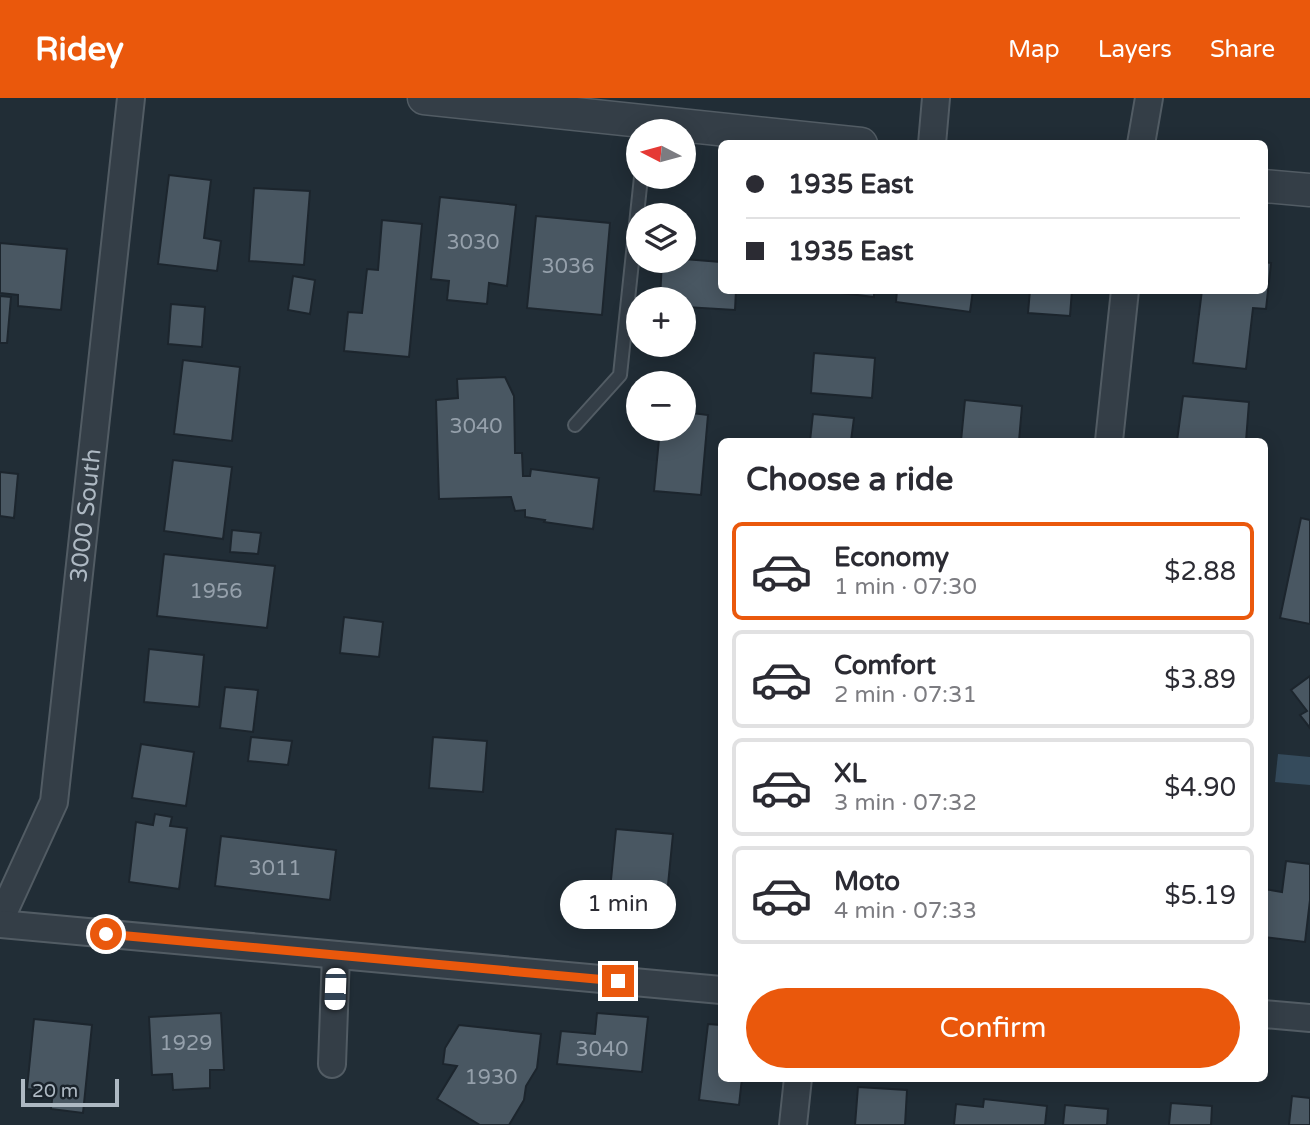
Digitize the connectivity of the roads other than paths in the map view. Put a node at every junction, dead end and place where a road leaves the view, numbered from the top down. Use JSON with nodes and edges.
{"nodes":[{"id":1,"x":131,"y":98,"type":"edge"},
{"id":2,"x":424,"y":98,"type":"edge"},
{"id":3,"x":936,"y":98,"type":"edge"},
{"id":4,"x":1149,"y":98,"type":"edge"},
{"id":5,"x":597,"y":107,"type":"edge"},
{"id":6,"x":628,"y":119,"type":"edge"},
{"id":7,"x":696,"y":130,"type":"edge"},
{"id":8,"x":813,"y":140,"type":"edge"},
{"id":9,"x":932,"y":140,"type":"edge"},
{"id":10,"x":1143,"y":140,"type":"edge"},
{"id":11,"x":1268,"y":186,"type":"edge"},
{"id":12,"x":640,"y":189,"type":"edge"},
{"id":13,"x":1310,"y":190,"type":"edge"},
{"id":14,"x":1125,"y":294,"type":"edge"},
{"id":15,"x":575,"y":425,"type":"dead end"},
{"id":16,"x":1109,"y":438,"type":"edge"},
{"id":17,"x":0,"y":922,"type":"edge"},
{"id":18,"x":335,"y":955,"type":"junction"},
{"id":19,"x":718,"y":990,"type":"edge"},
{"id":20,"x":1268,"y":1014,"type":"edge"},
{"id":21,"x":1310,"y":1018,"type":"edge"},
{"id":22,"x":332,"y":1064,"type":"dead end"},
{"id":23,"x":798,"y":1082,"type":"edge"},
{"id":24,"x":793,"y":1125,"type":"edge"}],
"edges":[{"from":1,"to":17,"type":"street","name":"3000 South"},
{"from":2,"to":5,"type":"street"},
{"from":3,"to":9,"type":"street"},
{"from":4,"to":10,"type":"street"},
{"from":5,"to":6,"type":"street"},
{"from":7,"to":8,"type":"street"},
{"from":11,"to":13,"type":"street"},
{"from":12,"to":15,"type":"lane"},
{"from":14,"to":16,"type":"street"},
{"from":17,"to":18,"type":"street"},
{"from":18,"to":19,"type":"street"},
{"from":18,"to":22,"type":"street"},
{"from":20,"to":21,"type":"street"},
{"from":23,"to":24,"type":"street"}]}
